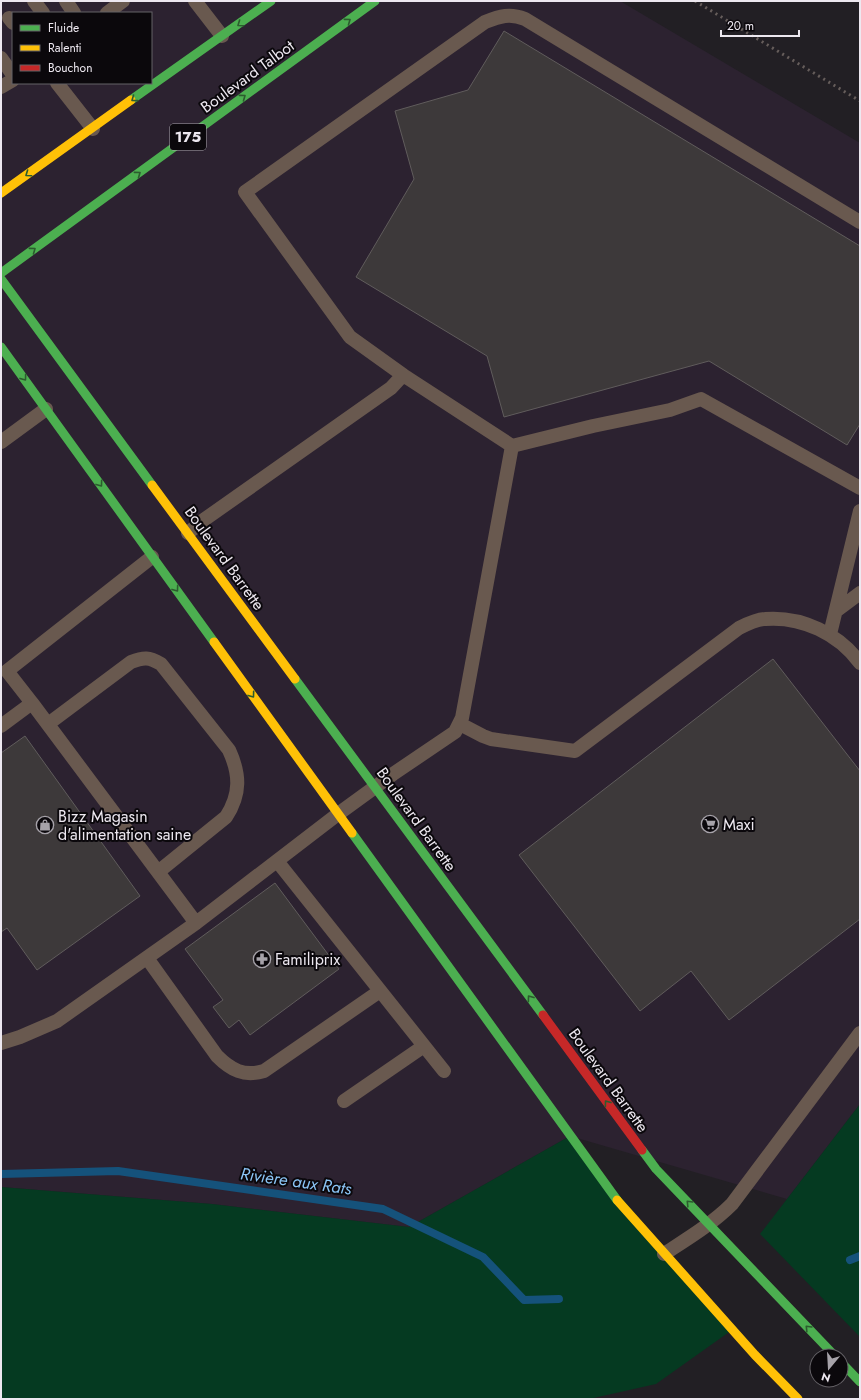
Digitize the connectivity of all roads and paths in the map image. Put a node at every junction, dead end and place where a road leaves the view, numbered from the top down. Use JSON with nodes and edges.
{"nodes":[{"id":1,"x":34,"y":1,"type":"edge"},
{"id":2,"x":66,"y":1,"type":"edge"},
{"id":3,"x":195,"y":1,"type":"edge"},
{"id":4,"x":272,"y":1,"type":"edge"},
{"id":5,"x":375,"y":1,"type":"edge"},
{"id":6,"x":42,"y":12,"type":"edge"},
{"id":7,"x":73,"y":12,"type":"edge"},
{"id":8,"x":222,"y":36,"type":"junction"},
{"id":9,"x":1,"y":58,"type":"edge"},
{"id":10,"x":12,"y":74,"type":"edge"},
{"id":11,"x":12,"y":81,"type":"edge"},
{"id":12,"x":58,"y":84,"type":"edge"},
{"id":13,"x":1,"y":87,"type":"edge"},
{"id":14,"x":93,"y":129,"type":"junction"},
{"id":15,"x":1,"y":193,"type":"edge"},
{"id":16,"x":860,"y":222,"type":"edge"},
{"id":17,"x":1,"y":273,"type":"edge"},
{"id":18,"x":1,"y":279,"type":"edge"},
{"id":19,"x":1,"y":347,"type":"edge"},
{"id":20,"x":403,"y":375,"type":"junction"},
{"id":21,"x":46,"y":409,"type":"junction"},
{"id":22,"x":1,"y":442,"type":"edge"},
{"id":23,"x":512,"y":446,"type":"junction"},
{"id":24,"x":860,"y":488,"type":"edge"},
{"id":25,"x":860,"y":510,"type":"edge"},
{"id":26,"x":188,"y":533,"type":"junction"},
{"id":27,"x":152,"y":556,"type":"junction"},
{"id":28,"x":860,"y":593,"type":"edge"},
{"id":29,"x":836,"y":611,"type":"junction"},
{"id":30,"x":830,"y":634,"type":"junction"},
{"id":31,"x":860,"y":663,"type":"edge"},
{"id":32,"x":4,"y":667,"type":"edge"},
{"id":33,"x":32,"y":703,"type":"junction"},
{"id":34,"x":48,"y":724,"type":"junction"},
{"id":35,"x":460,"y":724,"type":"junction"},
{"id":36,"x":1,"y":726,"type":"edge"},
{"id":37,"x":375,"y":787,"type":"junction"},
{"id":38,"x":338,"y":814,"type":"junction"},
{"id":39,"x":277,"y":861,"type":"junction"},
{"id":40,"x":158,"y":872,"type":"junction"},
{"id":41,"x":196,"y":923,"type":"junction"},
{"id":42,"x":147,"y":958,"type":"junction"},
{"id":43,"x":380,"y":991,"type":"junction"},
{"id":44,"x":860,"y":1033,"type":"edge"},
{"id":45,"x":1,"y":1043,"type":"edge"},
{"id":46,"x":424,"y":1046,"type":"junction"},
{"id":47,"x":444,"y":1071,"type":"dead end"},
{"id":48,"x":344,"y":1101,"type":"dead end"},
{"id":49,"x":709,"y":1224,"type":"junction"},
{"id":50,"x":664,"y":1254,"type":"junction"},
{"id":51,"x":827,"y":1348,"type":"edge"},
{"id":52,"x":849,"y":1370,"type":"edge"},
{"id":53,"x":860,"y":1382,"type":"edge"},
{"id":54,"x":798,"y":1399,"type":"edge"}],
"edges":[{"from":1,"to":6,"type":"lane"},
{"from":2,"to":7,"type":"lane"},
{"from":3,"to":8,"type":"lane"},
{"from":4,"to":8,"type":"main road","one_way":true},
{"from":17,"to":5,"type":"main road","name":"Boulevard Talbot","number":"175","one_way":true},
{"from":8,"to":14,"type":"main road","one_way":true},
{"from":9,"to":10,"type":"lane"},
{"from":11,"to":13,"type":"lane"},
{"from":12,"to":14,"type":"lane"},
{"from":14,"to":15,"type":"main road","one_way":true},
{"from":16,"to":20,"type":"lane"},
{"from":18,"to":26,"type":"main road","name":"Boulevard Barrette"},
{"from":19,"to":21,"type":"main road","one_way":true},
{"from":20,"to":23,"type":"lane"},
{"from":20,"to":26,"type":"lane"},
{"from":21,"to":22,"type":"lane"},
{"from":21,"to":27,"type":"main road","one_way":true},
{"from":23,"to":24,"type":"lane"},
{"from":23,"to":35,"type":"lane"},
{"from":25,"to":29,"type":"lane"},
{"from":26,"to":37,"type":"main road","name":"Boulevard Barrette"},
{"from":27,"to":32,"type":"lane"},
{"from":27,"to":38,"type":"main road","one_way":true},
{"from":28,"to":29,"type":"lane"},
{"from":29,"to":30,"type":"lane"},
{"from":30,"to":31,"type":"lane"},
{"from":30,"to":35,"type":"lane"},
{"from":32,"to":33,"type":"lane"},
{"from":33,"to":34,"type":"lane"},
{"from":33,"to":36,"type":"lane"},
{"from":34,"to":40,"type":"lane"},
{"from":34,"to":40,"type":"lane"},
{"from":35,"to":37,"type":"lane"},
{"from":37,"to":38,"type":"lane"},
{"from":49,"to":37,"type":"main road","name":"Boulevard Barrette","one_way":true},
{"from":38,"to":39,"type":"lane"},
{"from":38,"to":50,"type":"main road"},
{"from":39,"to":41,"type":"lane"},
{"from":39,"to":43,"type":"lane"},
{"from":40,"to":41,"type":"lane"},
{"from":41,"to":42,"type":"lane"},
{"from":42,"to":43,"type":"lane"},
{"from":42,"to":45,"type":"lane"},
{"from":43,"to":46,"type":"lane"},
{"from":44,"to":49,"type":"lane"},
{"from":46,"to":47,"type":"lane"},
{"from":46,"to":48,"type":"lane"},
{"from":49,"to":50,"type":"lane"},
{"from":51,"to":49,"type":"main road","name":"Boulevard Barrette","one_way":true},
{"from":50,"to":54,"type":"main road"},
{"from":52,"to":53,"type":"main road"}]}
